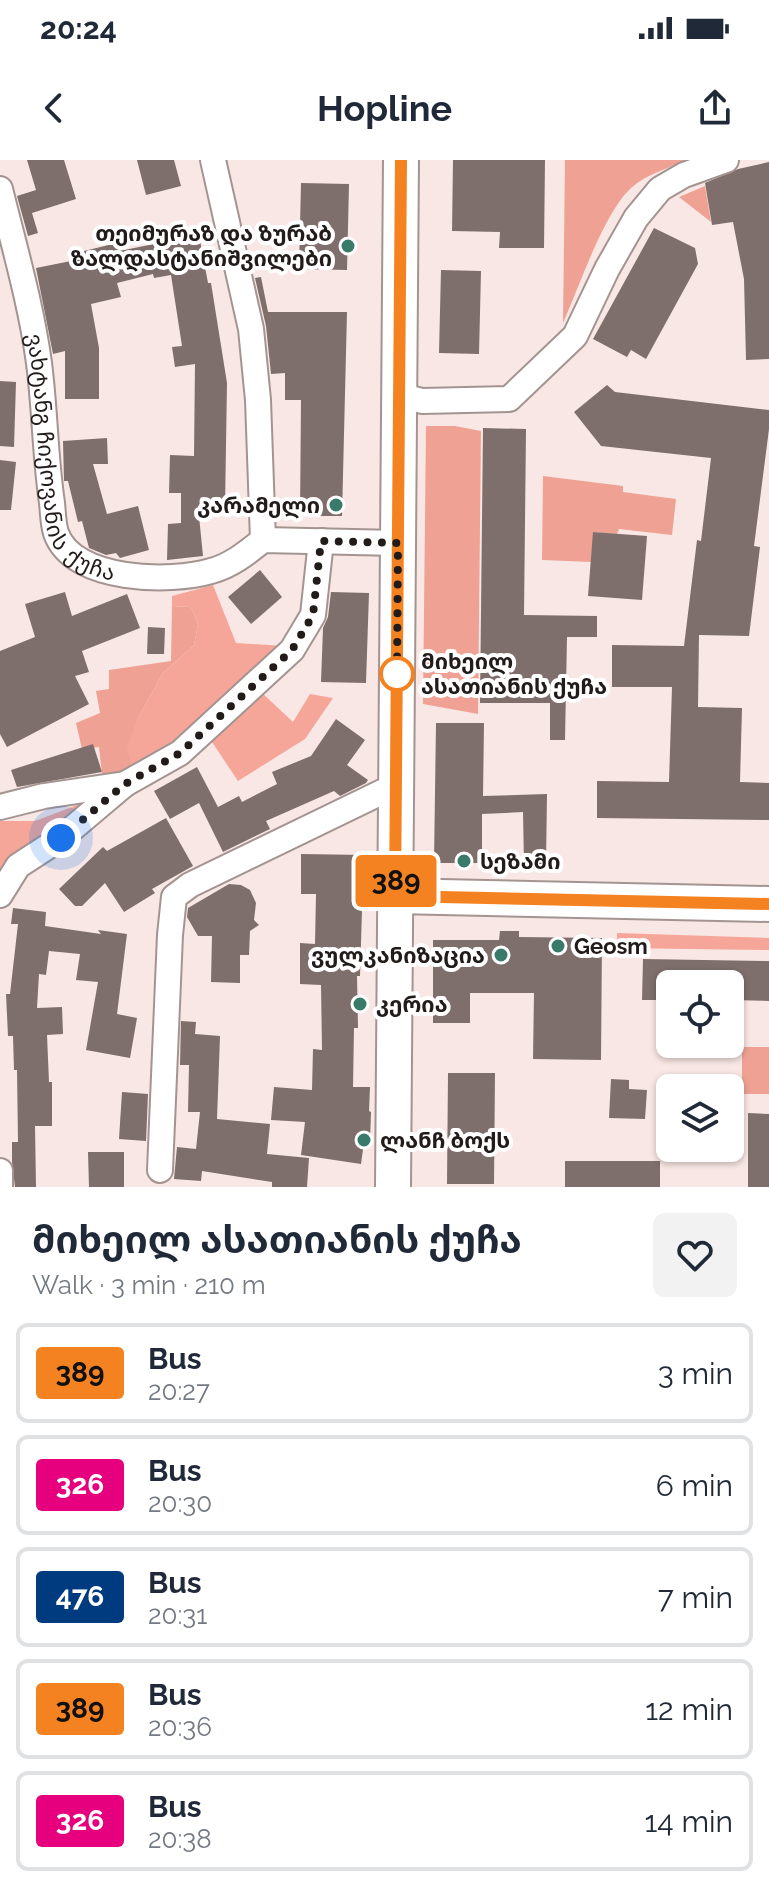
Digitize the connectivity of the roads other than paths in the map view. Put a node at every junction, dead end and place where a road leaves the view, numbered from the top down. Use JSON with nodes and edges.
{"nodes":[{"id":1,"x":213,"y":160,"type":"edge"},
{"id":2,"x":401,"y":160,"type":"edge"},
{"id":3,"x":726,"y":160,"type":"edge"},
{"id":4,"x":0,"y":189,"type":"edge"},
{"id":5,"x":399,"y":395,"type":"junction"},
{"id":6,"x":263,"y":540,"type":"junction"},
{"id":7,"x":321,"y":541,"type":"junction"},
{"id":8,"x":398,"y":543,"type":"junction"},
{"id":9,"x":125,"y":784,"type":"junction"},
{"id":10,"x":396,"y":788,"type":"junction"},
{"id":11,"x":0,"y":807,"type":"edge"},
{"id":12,"x":0,"y":895,"type":"edge"},
{"id":13,"x":395,"y":896,"type":"junction"},
{"id":14,"x":769,"y":904,"type":"edge"},
{"id":15,"x":160,"y":1170,"type":"dead end"},
{"id":16,"x":0,"y":1171,"type":"edge"},
{"id":17,"x":0,"y":1187,"type":"edge"},
{"id":18,"x":393,"y":1187,"type":"edge"}],
"edges":[{"from":1,"to":6,"type":"street"},
{"from":2,"to":5,"type":"main road"},
{"from":3,"to":5,"type":"street"},
{"from":4,"to":6,"type":"street","name":"ვახტანგ ჩიქოვანის ქუჩა"},
{"from":5,"to":8,"type":"main road"},
{"from":6,"to":7,"type":"street"},
{"from":7,"to":8,"type":"street"},
{"from":7,"to":9,"type":"street"},
{"from":8,"to":10,"type":"main road"},
{"from":9,"to":11,"type":"street"},
{"from":9,"to":12,"type":"street"},
{"from":10,"to":13,"type":"main road"},
{"from":10,"to":15,"type":"street"},
{"from":13,"to":14,"type":"main road"},
{"from":13,"to":18,"type":"main road"},
{"from":16,"to":17,"type":"street"}]}
